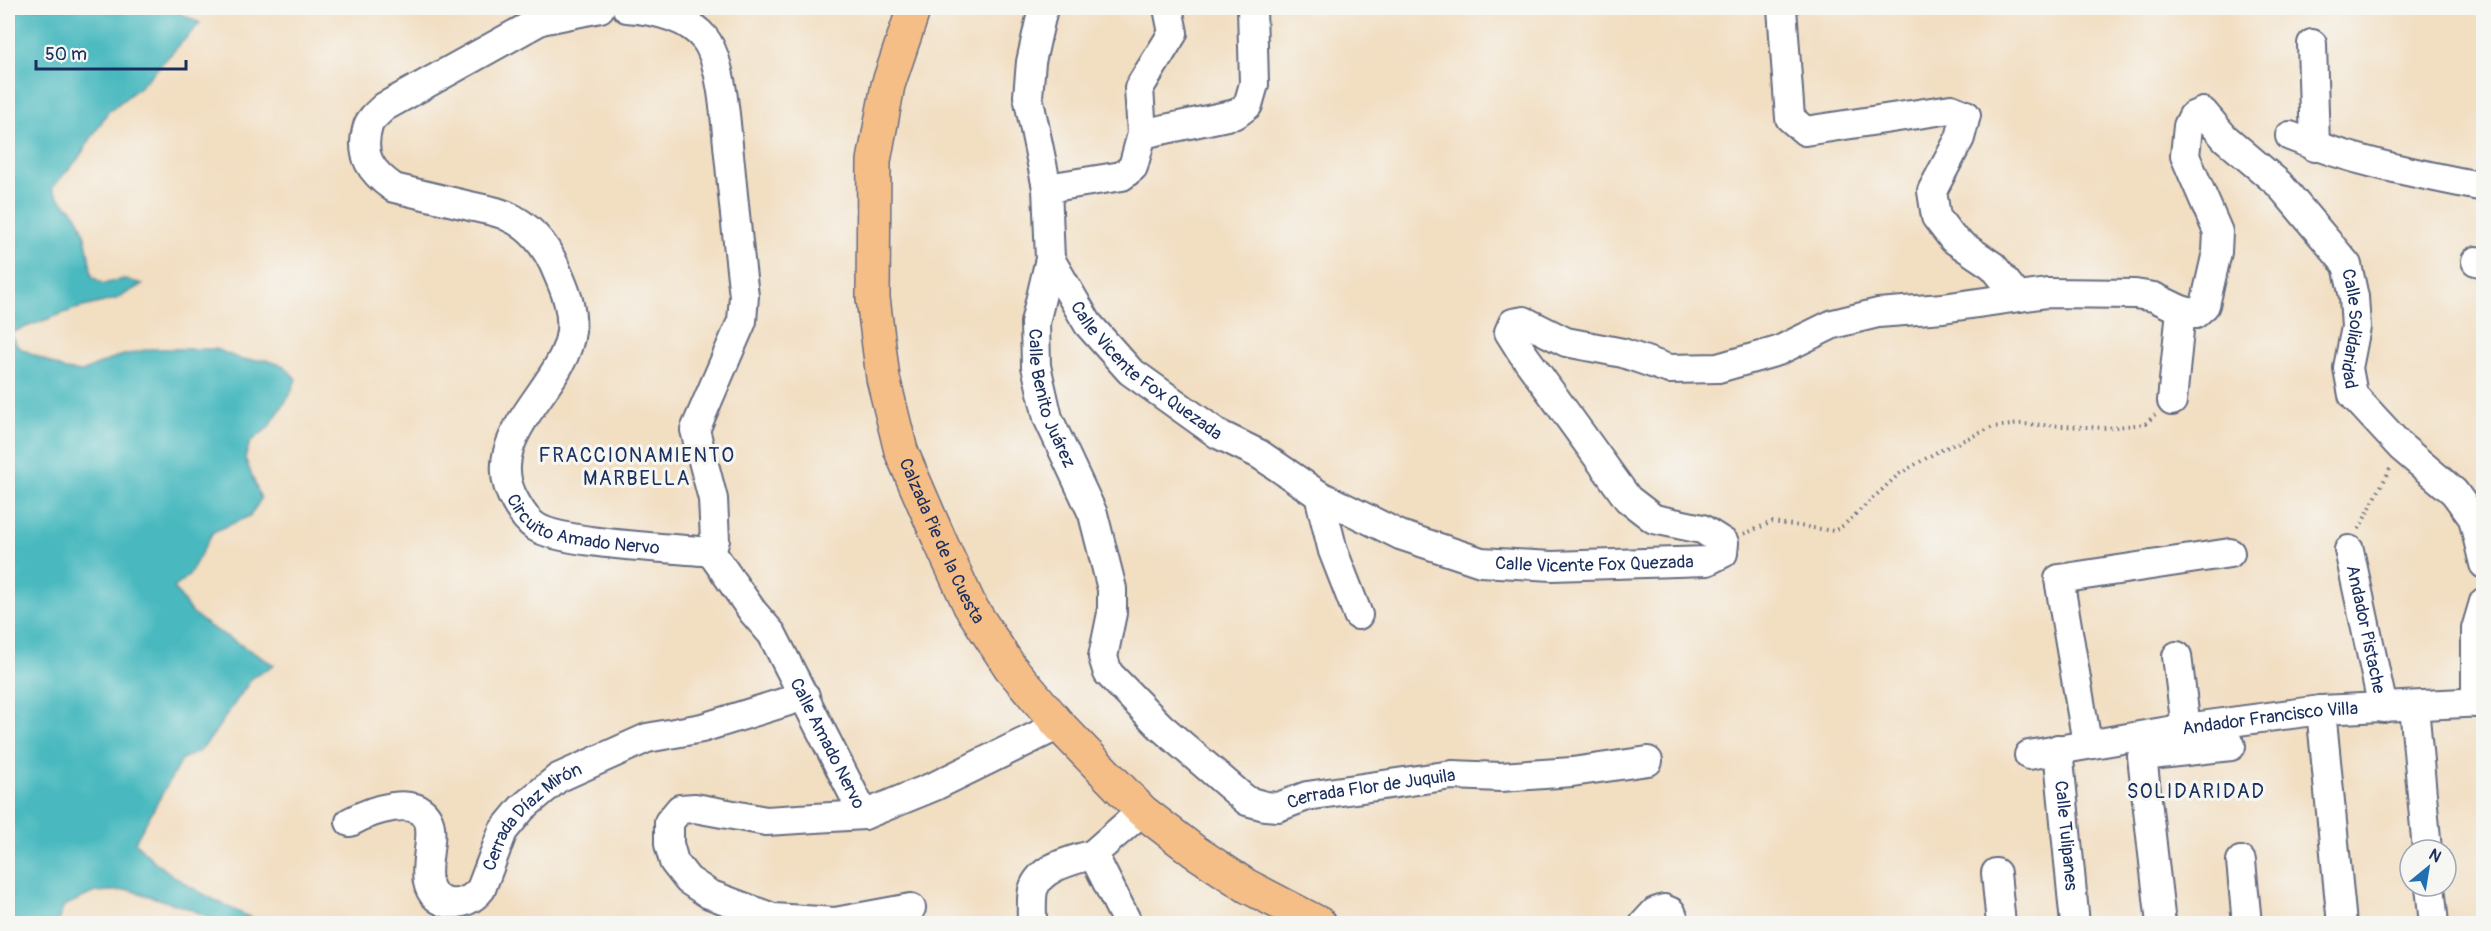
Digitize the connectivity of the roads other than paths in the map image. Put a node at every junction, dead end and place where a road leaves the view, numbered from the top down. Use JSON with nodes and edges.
{"nodes":[{"id":1,"x":600,"y":8,"type":"edge"},
{"id":2,"x":627,"y":8,"type":"edge"},
{"id":3,"x":914,"y":8,"type":"edge"},
{"id":4,"x":1043,"y":8,"type":"edge"},
{"id":5,"x":1168,"y":8,"type":"edge"},
{"id":6,"x":1252,"y":8,"type":"edge"},
{"id":7,"x":1782,"y":8,"type":"edge"},
{"id":8,"x":2312,"y":44,"type":"dead end"},
{"id":9,"x":1142,"y":134,"type":"junction"},
{"id":10,"x":2484,"y":187,"type":"edge"},
{"id":11,"x":1047,"y":188,"type":"junction"},
{"id":12,"x":1050,"y":259,"type":"junction"},
{"id":13,"x":2018,"y":297,"type":"junction"},
{"id":14,"x":2175,"y":307,"type":"junction"},
{"id":15,"x":2172,"y":401,"type":"road end"},
{"id":16,"x":1319,"y":495,"type":"junction"},
{"id":17,"x":2349,"y":550,"type":"road end"},
{"id":18,"x":711,"y":552,"type":"junction"},
{"id":19,"x":2230,"y":553,"type":"dead end"},
{"id":20,"x":2484,"y":564,"type":"edge"},
{"id":21,"x":2484,"y":602,"type":"edge"},
{"id":22,"x":1358,"y":615,"type":"dead end"},
{"id":23,"x":2177,"y":656,"type":"dead end"},
{"id":24,"x":1108,"y":673,"type":"joint"},
{"id":25,"x":805,"y":696,"type":"junction"},
{"id":26,"x":2480,"y":703,"type":"edge"},
{"id":27,"x":2415,"y":706,"type":"junction"},
{"id":28,"x":2383,"y":708,"type":"junction"},
{"id":29,"x":2321,"y":710,"type":"junction"},
{"id":30,"x":1059,"y":725,"type":"junction"},
{"id":31,"x":2186,"y":728,"type":"junction"},
{"id":32,"x":2087,"y":743,"type":"junction"},
{"id":33,"x":2231,"y":746,"type":"dead end"},
{"id":34,"x":2058,"y":749,"type":"junction"},
{"id":35,"x":2029,"y":755,"type":"dead end"},
{"id":36,"x":1648,"y":761,"type":"dead end"},
{"id":37,"x":1142,"y":811,"type":"junction"},
{"id":38,"x":864,"y":815,"type":"junction"},
{"id":39,"x":350,"y":822,"type":"dead end"},
{"id":40,"x":2426,"y":838,"type":"edge"},
{"id":41,"x":1093,"y":854,"type":"junction"},
{"id":42,"x":2241,"y":861,"type":"dead end"},
{"id":43,"x":1996,"y":873,"type":"dead end"},
{"id":44,"x":2431,"y":898,"type":"edge"},
{"id":45,"x":911,"y":908,"type":"dead end"},
{"id":46,"x":1673,"y":918,"type":"edge"},
{"id":47,"x":1032,"y":924,"type":"edge"},
{"id":48,"x":1128,"y":924,"type":"edge"},
{"id":49,"x":1320,"y":924,"type":"edge"},
{"id":50,"x":1644,"y":924,"type":"edge"},
{"id":51,"x":2001,"y":924,"type":"edge"},
{"id":52,"x":2075,"y":924,"type":"edge"},
{"id":53,"x":2161,"y":924,"type":"edge"},
{"id":54,"x":2247,"y":924,"type":"edge"},
{"id":55,"x":2342,"y":924,"type":"edge"},
{"id":56,"x":2434,"y":924,"type":"edge"}],
"edges":[{"from":1,"to":18,"type":"street","name":"Circuito Amado Nervo"},
{"from":2,"to":18,"type":"street"},
{"from":3,"to":30,"type":"main road","name":"Calzada Pie de la Cuesta"},
{"from":4,"to":11,"type":"street","name":"Calle Benito Juárez"},
{"from":5,"to":9,"type":"street"},
{"from":6,"to":9,"type":"street"},
{"from":7,"to":13,"type":"street"},
{"from":8,"to":10,"type":"street"},
{"from":9,"to":11,"type":"street"},
{"from":11,"to":12,"type":"street","name":"Calle Benito Juárez"},
{"from":12,"to":16,"type":"street","name":"Calle Vicente Fox Quezada"},
{"from":12,"to":24,"type":"street","name":"Calle Benito Juárez"},
{"from":13,"to":14,"type":"street"},
{"from":13,"to":16,"type":"street","name":"Calle Vicente Fox Quezada"},
{"from":14,"to":15,"type":"street"},
{"from":14,"to":20,"type":"street","name":"Calle Solidaridad"},
{"from":16,"to":22,"type":"street"},
{"from":17,"to":28,"type":"street","name":"Andador Pistache"},
{"from":18,"to":25,"type":"street","name":"Calle Amado Nervo"},
{"from":19,"to":32,"type":"street"},
{"from":21,"to":26,"type":"street"},
{"from":23,"to":31,"type":"street"},
{"from":24,"to":36,"type":"street","name":"Cerrada Flor de Juquila"},
{"from":25,"to":38,"type":"street","name":"Calle Amado Nervo"},
{"from":25,"to":39,"type":"street","name":"Cerrada Díaz Mirón"},
{"from":26,"to":27,"type":"street","name":"Andador Francisco Villa"},
{"from":27,"to":28,"type":"street","name":"Andador Francisco Villa"},
{"from":27,"to":40,"type":"street"},
{"from":28,"to":29,"type":"street","name":"Andador Francisco Villa"},
{"from":29,"to":31,"type":"street","name":"Andador Francisco Villa"},
{"from":29,"to":55,"type":"street"},
{"from":30,"to":37,"type":"main road","name":"Calzada Pie de la Cuesta"},
{"from":30,"to":38,"type":"street","name":"Calle Amado Nervo"},
{"from":31,"to":32,"type":"street","name":"Andador Francisco Villa"},
{"from":32,"to":34,"type":"street","name":"Andador Francisco Villa"},
{"from":33,"to":53,"type":"street"},
{"from":34,"to":35,"type":"street","name":"Andador Francisco Villa"},
{"from":34,"to":52,"type":"street","name":"Calle Tulipanes"},
{"from":37,"to":41,"type":"street"},
{"from":37,"to":49,"type":"main road","name":"Calzada Pie de la Cuesta"},
{"from":38,"to":45,"type":"street"},
{"from":41,"to":47,"type":"street"},
{"from":41,"to":48,"type":"street"},
{"from":42,"to":54,"type":"street"},
{"from":43,"to":51,"type":"street"},
{"from":44,"to":56,"type":"street"},
{"from":46,"to":50,"type":"street"}]}
